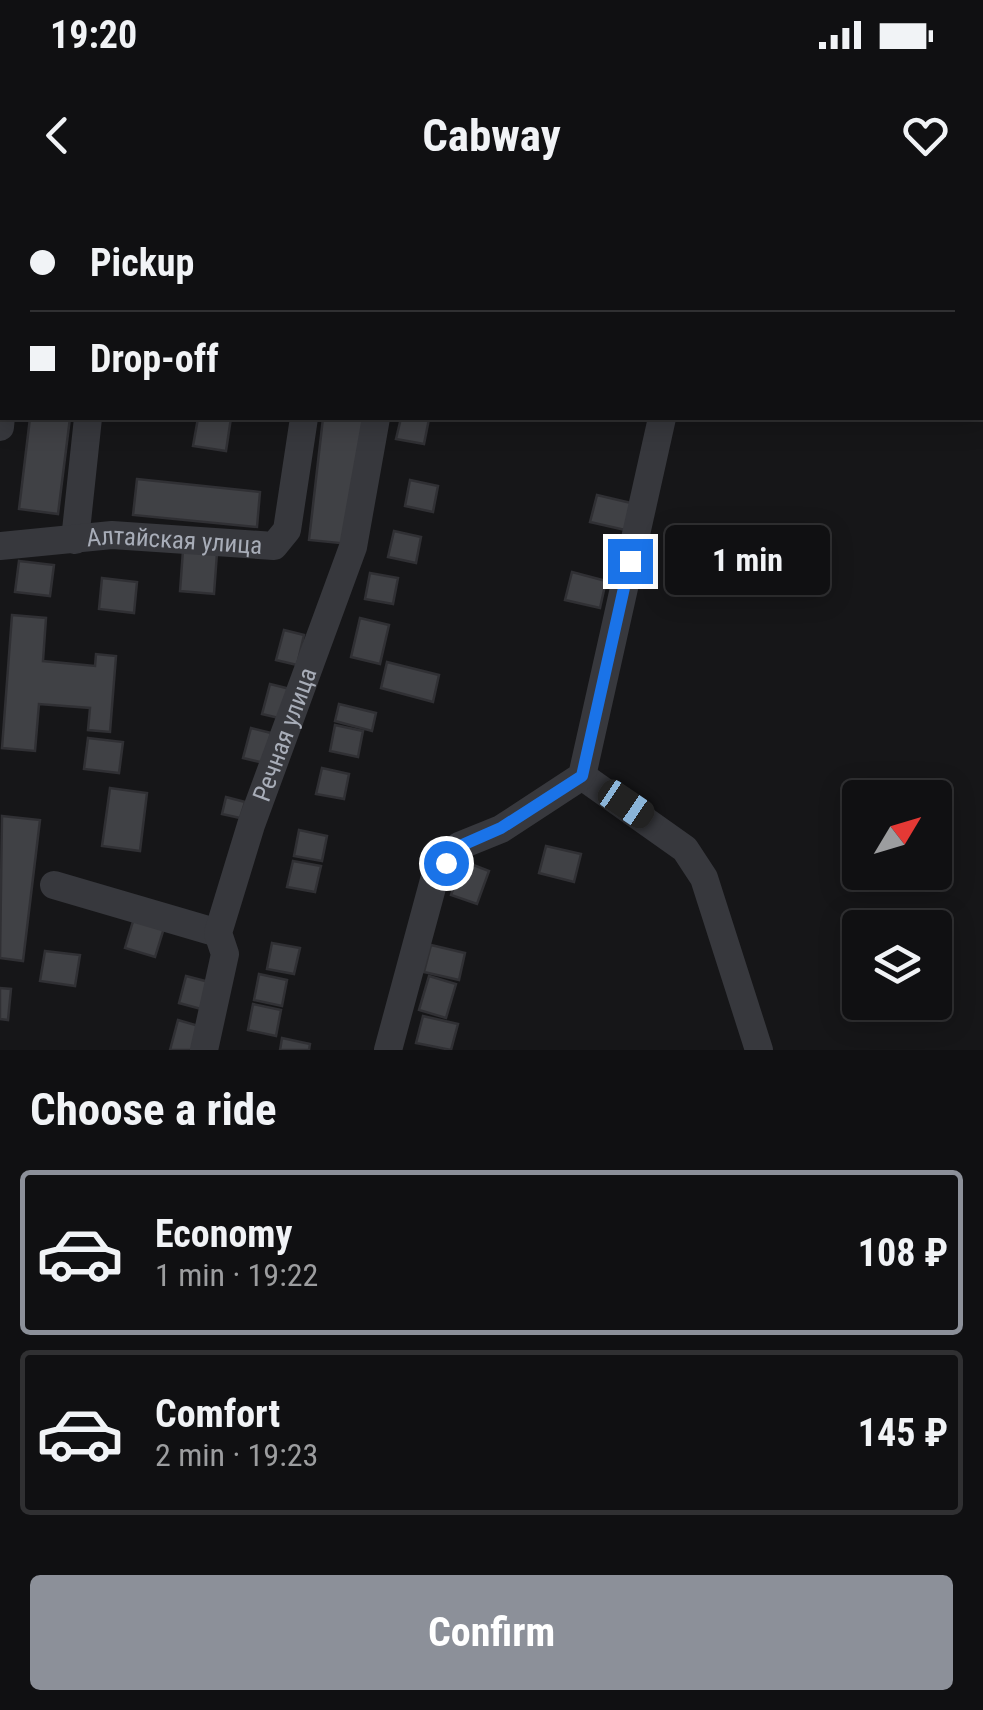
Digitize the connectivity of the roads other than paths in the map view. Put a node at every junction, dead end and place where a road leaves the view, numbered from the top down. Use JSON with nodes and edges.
{"nodes":[{"id":1,"x":88,"y":420,"type":"edge"},
{"id":2,"x":304,"y":420,"type":"edge"},
{"id":3,"x":376,"y":420,"type":"edge"},
{"id":4,"x":662,"y":420,"type":"edge"},
{"id":5,"x":76,"y":540,"type":"junction"},
{"id":6,"x":0,"y":546,"type":"edge"},
{"id":7,"x":582,"y":776,"type":"junction"},
{"id":8,"x":54,"y":885,"type":"dead end"},
{"id":9,"x":218,"y":933,"type":"junction"},
{"id":10,"x":204,"y":1050,"type":"edge"},
{"id":11,"x":388,"y":1050,"type":"edge"},
{"id":12,"x":759,"y":1050,"type":"edge"}],
"edges":[{"from":1,"to":5,"type":"street"},
{"from":2,"to":5,"type":"street","name":"Алтайская улица"},
{"from":3,"to":9,"type":"street","name":"Речная улица"},
{"from":4,"to":7,"type":"street"},
{"from":5,"to":6,"type":"street","name":"Алтайская улица"},
{"from":7,"to":11,"type":"street"},
{"from":7,"to":12,"type":"street"},
{"from":8,"to":9,"type":"street"},
{"from":9,"to":10,"type":"street","name":"Речная улица"}]}
